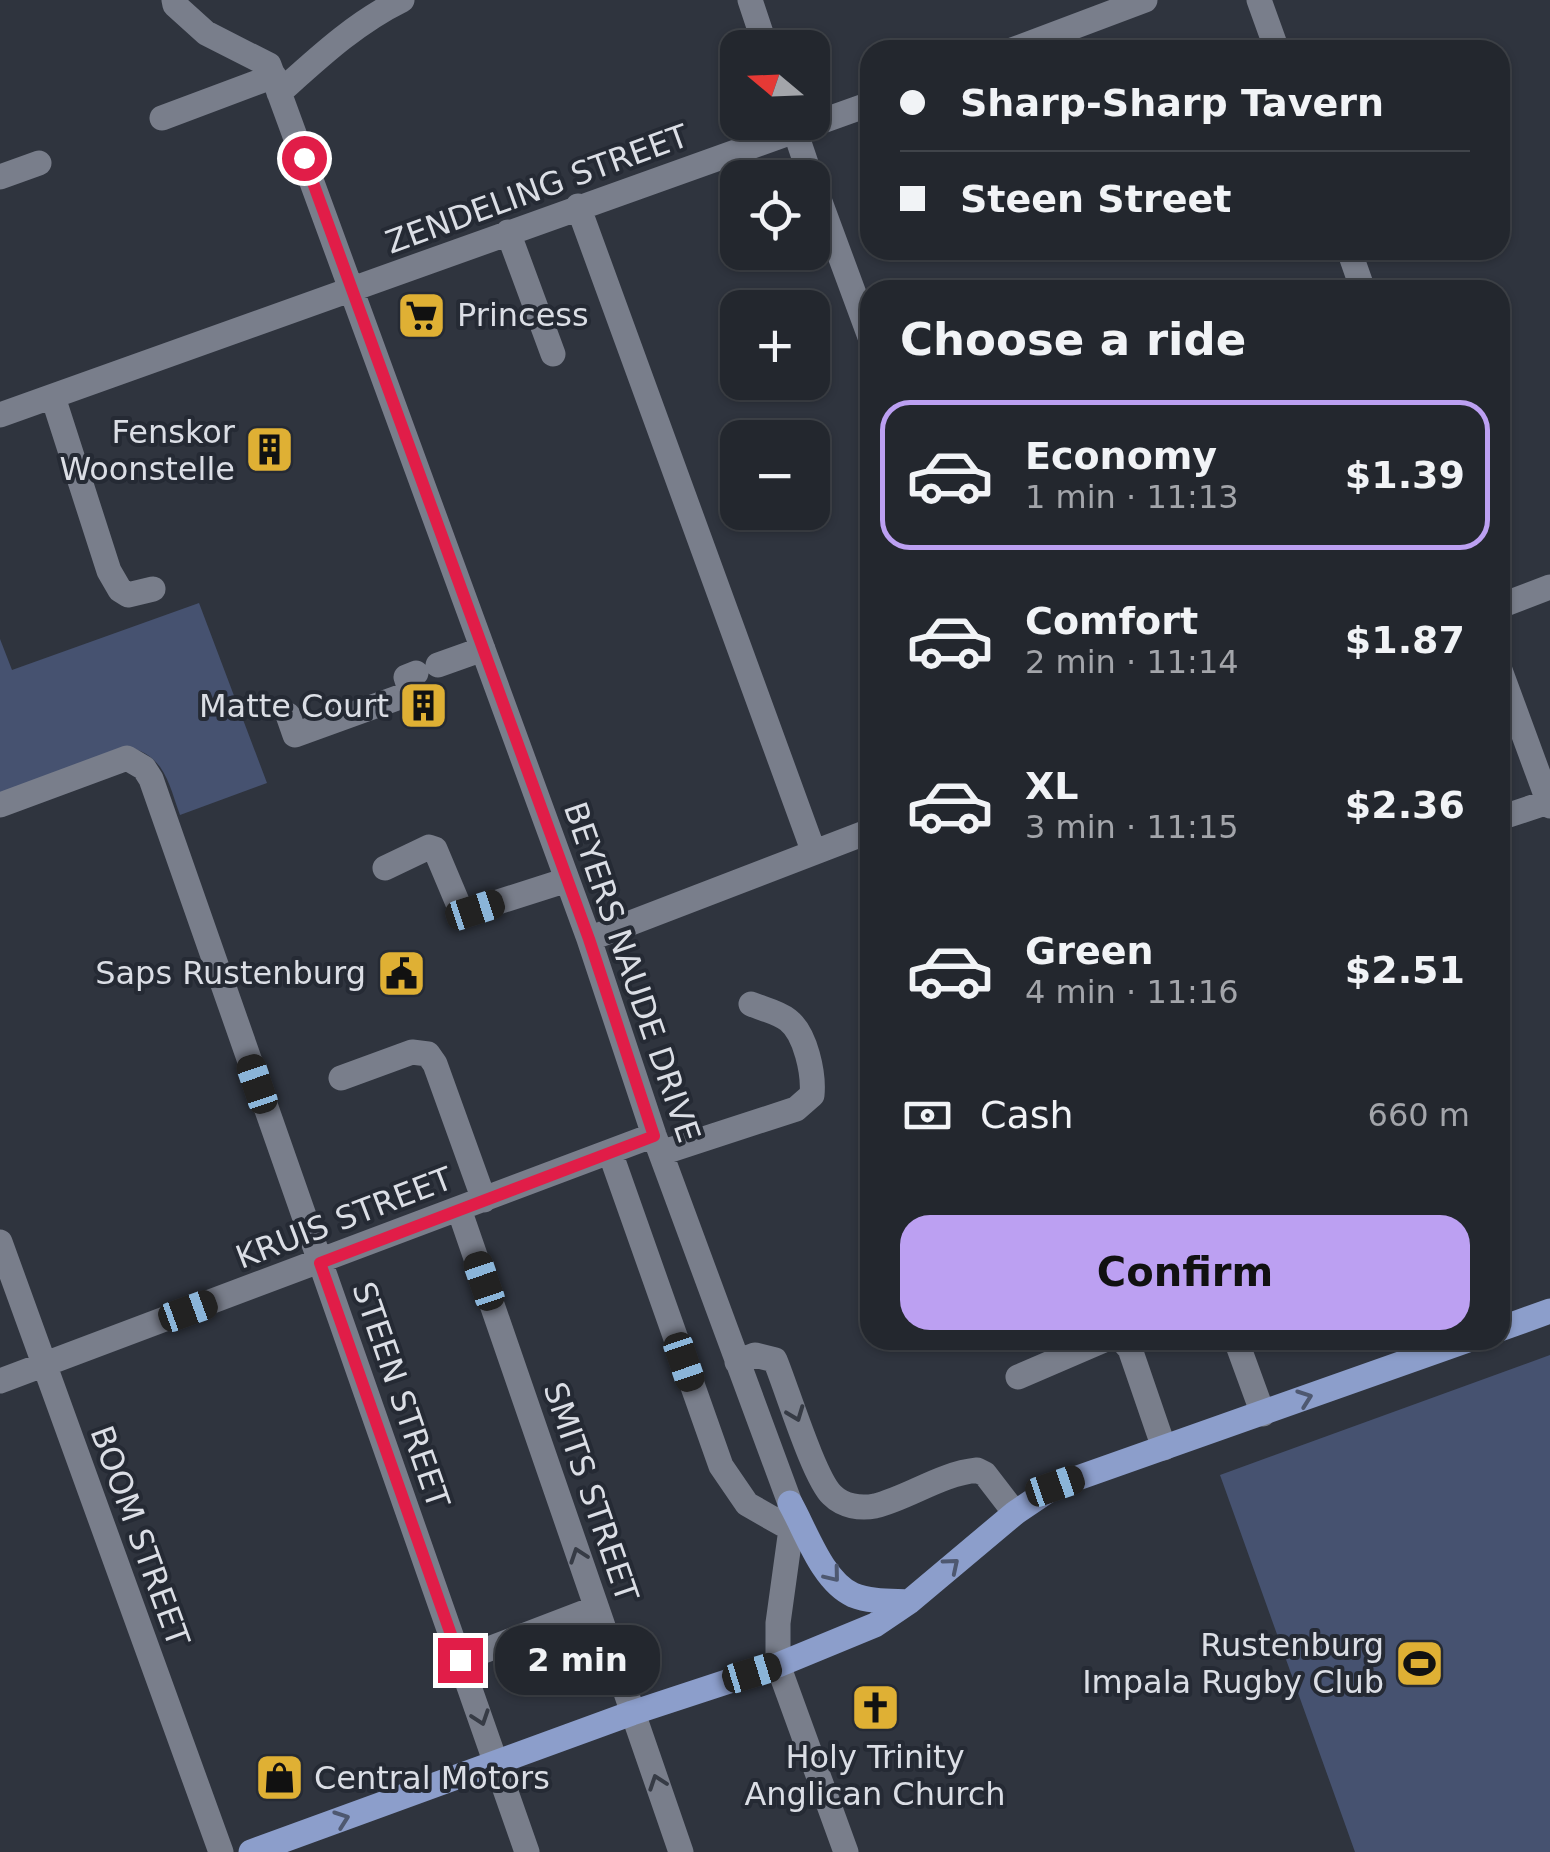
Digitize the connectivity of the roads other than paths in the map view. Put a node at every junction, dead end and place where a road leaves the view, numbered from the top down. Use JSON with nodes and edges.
{"nodes":[{"id":1,"x":174,"y":0,"type":"edge"},
{"id":2,"x":402,"y":0,"type":"edge"},
{"id":3,"x":750,"y":0,"type":"edge"},
{"id":4,"x":1145,"y":0,"type":"edge"},
{"id":5,"x":1260,"y":0,"type":"edge"},
{"id":6,"x":760,"y":30,"type":"edge"},
{"id":7,"x":1039,"y":40,"type":"edge"},
{"id":8,"x":1274,"y":40,"type":"edge"},
{"id":9,"x":274,"y":78,"type":"junction"},
{"id":10,"x":860,"y":107,"type":"edge"},
{"id":11,"x":830,"y":116,"type":"edge"},
{"id":12,"x":162,"y":118,"type":"dead end"},
{"id":13,"x":758,"y":140,"type":"edge"},
{"id":14,"x":39,"y":163,"type":"dead end"},
{"id":15,"x":0,"y":177,"type":"edge"},
{"id":16,"x":578,"y":206,"type":"junction"},
{"id":17,"x":830,"y":228,"type":"edge"},
{"id":18,"x":508,"y":232,"type":"junction"},
{"id":19,"x":353,"y":290,"type":"junction"},
{"id":20,"x":860,"y":310,"type":"edge"},
{"id":21,"x":554,"y":354,"type":"dead end"},
{"id":22,"x":53,"y":398,"type":"junction"},
{"id":23,"x":0,"y":415,"type":"edge"},
{"id":24,"x":1550,"y":587,"type":"edge"},
{"id":25,"x":153,"y":589,"type":"dead end"},
{"id":26,"x":1510,"y":602,"type":"edge"},
{"id":27,"x":483,"y":649,"type":"junction"},
{"id":28,"x":288,"y":714,"type":"dead end"},
{"id":29,"x":1512,"y":741,"type":"edge"},
{"id":30,"x":1549,"y":804,"type":"edge"},
{"id":31,"x":0,"y":805,"type":"edge"},
{"id":32,"x":1510,"y":815,"type":"edge"},
{"id":33,"x":860,"y":834,"type":"edge"},
{"id":34,"x":813,"y":850,"type":"junction"},
{"id":35,"x":384,"y":868,"type":"dead end"},
{"id":36,"x":568,"y":880,"type":"junction"},
{"id":37,"x":589,"y":939,"type":"junction"},
{"id":38,"x":752,"y":1004,"type":"dead end"},
{"id":39,"x":341,"y":1078,"type":"dead end"},
{"id":40,"x":657,"y":1144,"type":"junction"},
{"id":41,"x":610,"y":1152,"type":"junction"},
{"id":42,"x":472,"y":1204,"type":"junction"},
{"id":43,"x":1,"y":1249,"type":"edge"},
{"id":44,"x":320,"y":1263,"type":"junction"},
{"id":45,"x":1550,"y":1310,"type":"edge"},
{"id":46,"x":1510,"y":1324,"type":"edge"},
{"id":47,"x":1081,"y":1350,"type":"edge"},
{"id":48,"x":1130,"y":1350,"type":"edge"},
{"id":49,"x":1240,"y":1350,"type":"edge"},
{"id":50,"x":1440,"y":1350,"type":"edge"},
{"id":51,"x":738,"y":1362,"type":"junction"},
{"id":52,"x":44,"y":1366,"type":"junction"},
{"id":53,"x":1018,"y":1378,"type":"dead end"},
{"id":54,"x":0,"y":1381,"type":"edge"},
{"id":55,"x":1263,"y":1414,"type":"junction"},
{"id":56,"x":1164,"y":1448,"type":"junction"},
{"id":57,"x":790,"y":1502,"type":"junction"},
{"id":58,"x":1015,"y":1513,"type":"junction"},
{"id":59,"x":791,"y":1529,"type":"junction"},
{"id":60,"x":909,"y":1602,"type":"junction"},
{"id":61,"x":596,"y":1608,"type":"junction"},
{"id":62,"x":460,"y":1660,"type":"junction"},
{"id":63,"x":778,"y":1665,"type":"junction"},
{"id":64,"x":632,"y":1713,"type":"junction"},
{"id":65,"x":496,"y":1762,"type":"junction"},
{"id":66,"x":221,"y":1852,"type":"edge"},
{"id":67,"x":251,"y":1852,"type":"edge"},
{"id":68,"x":526,"y":1852,"type":"edge"},
{"id":69,"x":681,"y":1852,"type":"edge"},
{"id":70,"x":846,"y":1852,"type":"edge"}],
"edges":[{"from":1,"to":9,"type":"street"},
{"from":2,"to":9,"type":"street"},
{"from":3,"to":6,"type":"street"},
{"from":4,"to":7,"type":"street"},
{"from":5,"to":8,"type":"street"},
{"from":9,"to":12,"type":"street"},
{"from":9,"to":19,"type":"street","name":"BEYERS NAUDE DRIVE"},
{"from":10,"to":11,"type":"street","name":"ZENDELING STREET"},
{"from":13,"to":16,"type":"street","name":"ZENDELING STREET"},
{"from":14,"to":15,"type":"street"},
{"from":16,"to":18,"type":"street","name":"ZENDELING STREET"},
{"from":16,"to":34,"type":"street"},
{"from":17,"to":20,"type":"street"},
{"from":18,"to":19,"type":"street","name":"ZENDELING STREET"},
{"from":18,"to":21,"type":"street"},
{"from":19,"to":22,"type":"street","name":"ZENDELING STREET"},
{"from":19,"to":27,"type":"street","name":"BEYERS NAUDE DRIVE"},
{"from":22,"to":23,"type":"street","name":"ZENDELING STREET"},
{"from":22,"to":25,"type":"street"},
{"from":24,"to":26,"type":"street"},
{"from":27,"to":28,"type":"street"},
{"from":27,"to":36,"type":"street","name":"BEYERS NAUDE DRIVE"},
{"from":29,"to":30,"type":"street"},
{"from":30,"to":32,"type":"street"},
{"from":31,"to":44,"type":"street","name":"STEEN STREET"},
{"from":33,"to":34,"type":"street"},
{"from":34,"to":37,"type":"street"},
{"from":35,"to":36,"type":"street"},
{"from":36,"to":37,"type":"street","name":"BEYERS NAUDE DRIVE"},
{"from":37,"to":40,"type":"street","name":"BEYERS NAUDE DRIVE"},
{"from":38,"to":40,"type":"street","name":"KRUIS STREET"},
{"from":39,"to":42,"type":"street","name":"SMITS STREET"},
{"from":40,"to":41,"type":"street","name":"KRUIS STREET"},
{"from":40,"to":51,"type":"street","name":"BEYERS NAUDE DRIVE"},
{"from":41,"to":42,"type":"street","name":"KRUIS STREET"},
{"from":41,"to":59,"type":"street"},
{"from":42,"to":44,"type":"street","name":"KRUIS STREET"},
{"from":61,"to":42,"type":"street","name":"SMITS STREET","one_way":true},
{"from":43,"to":52,"type":"street","name":"BOOM STREET"},
{"from":44,"to":52,"type":"street","name":"KRUIS STREET"},
{"from":44,"to":62,"type":"street","name":"STEEN STREET"},
{"from":45,"to":46,"type":"main road"},
{"from":47,"to":53,"type":"street"},
{"from":48,"to":56,"type":"street"},
{"from":49,"to":55,"type":"street"},
{"from":55,"to":50,"type":"main road","one_way":true},
{"from":51,"to":57,"type":"street","name":"BEYERS NAUDE DRIVE"},
{"from":51,"to":58,"type":"street","one_way":true},
{"from":52,"to":54,"type":"street","name":"KRUIS STREET"},
{"from":52,"to":66,"type":"street","name":"BOOM STREET"},
{"from":55,"to":56,"type":"main road"},
{"from":56,"to":58,"type":"main road"},
{"from":57,"to":59,"type":"street","name":"BEYERS NAUDE DRIVE"},
{"from":57,"to":60,"type":"main road","one_way":true},
{"from":60,"to":58,"type":"main road","one_way":true},
{"from":59,"to":63,"type":"street","name":"BEYERS NAUDE DRIVE"},
{"from":60,"to":63,"type":"main road"},
{"from":61,"to":62,"type":"street"},
{"from":61,"to":64,"type":"street","name":"SMITS STREET"},
{"from":62,"to":65,"type":"street","name":"STEEN STREET","one_way":true},
{"from":63,"to":64,"type":"main road"},
{"from":63,"to":70,"type":"street","name":"BEYERS NAUDE DRIVE"},
{"from":64,"to":65,"type":"main road"},
{"from":69,"to":64,"type":"street","name":"SMITS STREET","one_way":true},
{"from":67,"to":65,"type":"main road","one_way":true},
{"from":65,"to":68,"type":"street","name":"STEEN STREET"}]}
